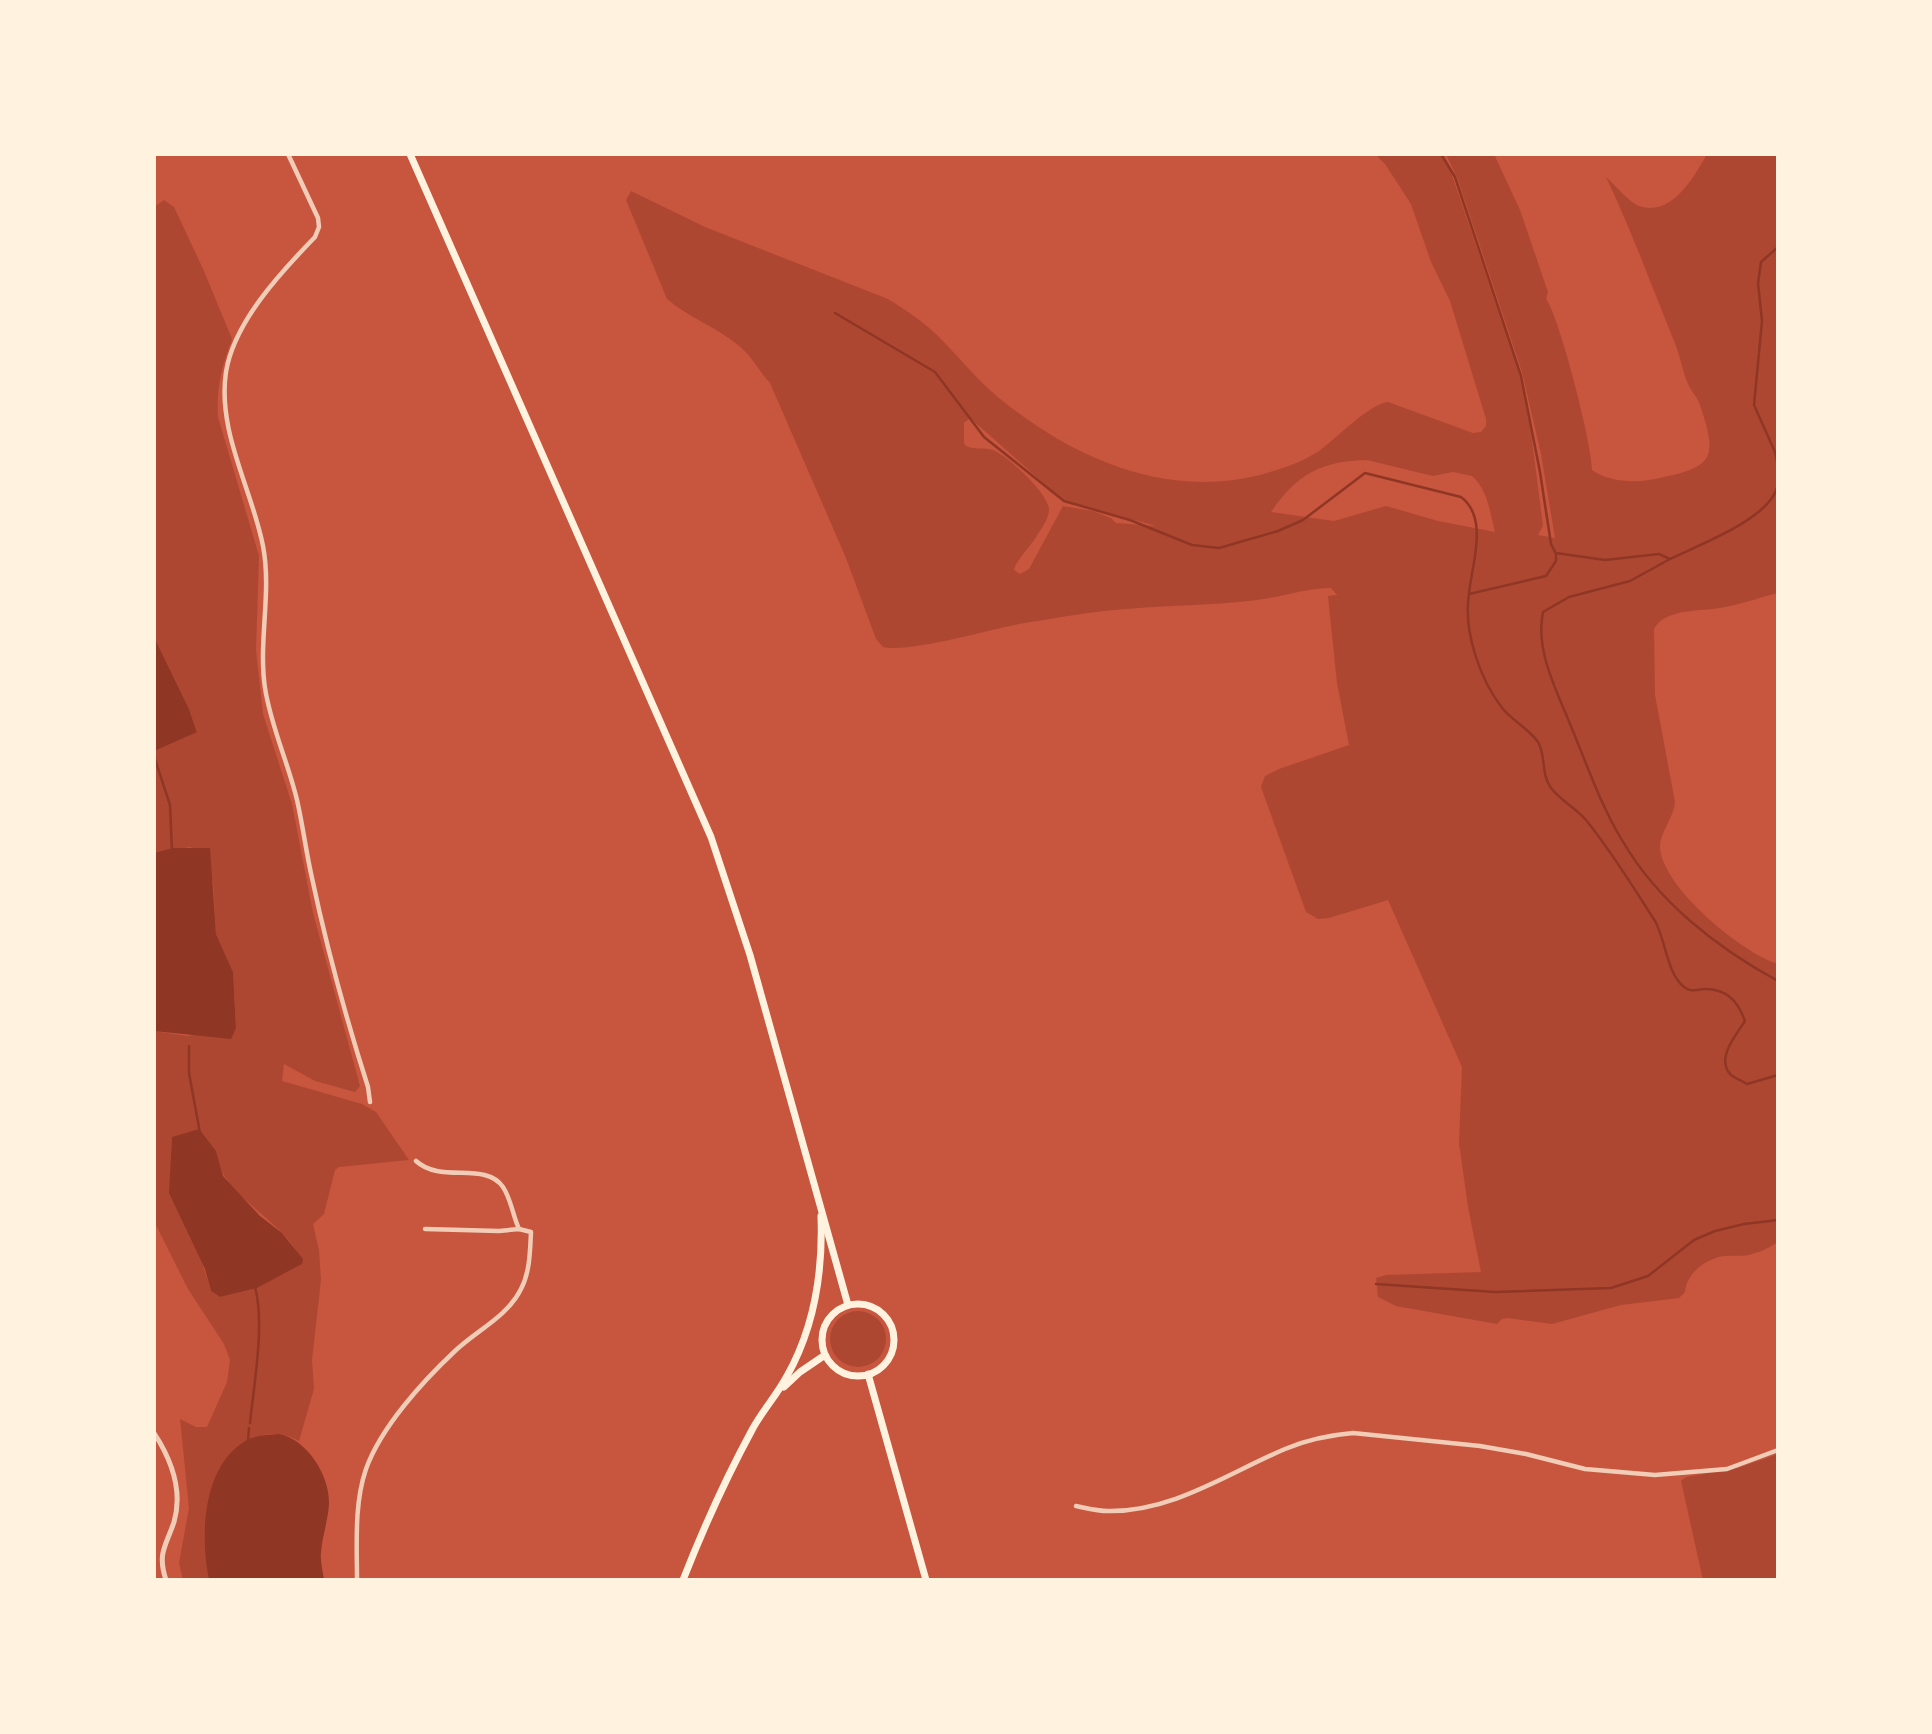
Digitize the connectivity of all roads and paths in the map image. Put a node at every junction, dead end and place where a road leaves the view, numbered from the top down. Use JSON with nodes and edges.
{"nodes":[{"id":1,"x":288,"y":154,"type":"edge"},
{"id":2,"x":410,"y":154,"type":"edge"},
{"id":3,"x":370,"y":1102,"type":"dead end"},
{"id":4,"x":416,"y":1161,"type":"dead end"},
{"id":5,"x":817,"y":1193,"type":"junction"},
{"id":6,"x":425,"y":1229,"type":"dead end"},
{"id":7,"x":519,"y":1229,"type":"junction"},
{"id":8,"x":848,"y":1305,"type":"junction"},
{"id":9,"x":825,"y":1354,"type":"junction"},
{"id":10,"x":868,"y":1374,"type":"junction"},
{"id":11,"x":774,"y":1398,"type":"junction"},
{"id":12,"x":154,"y":1433,"type":"edge"},
{"id":13,"x":1778,"y":1450,"type":"edge"},
{"id":14,"x":1076,"y":1506,"type":"dead end"},
{"id":15,"x":166,"y":1580,"type":"edge"},
{"id":16,"x":357,"y":1580,"type":"edge"},
{"id":17,"x":683,"y":1580,"type":"edge"},
{"id":18,"x":926,"y":1580,"type":"edge"}],
"edges":[{"from":1,"to":3,"type":"street"},
{"from":2,"to":5,"type":"main road"},
{"from":4,"to":7,"type":"street"},
{"from":5,"to":8,"type":"main road"},
{"from":5,"to":11,"type":"main road"},
{"from":6,"to":7,"type":"street"},
{"from":7,"to":16,"type":"street"},
{"from":8,"to":9,"type":"main road"},
{"from":8,"to":10,"type":"main road"},
{"from":9,"to":10,"type":"main road"},
{"from":9,"to":11,"type":"main road"},
{"from":10,"to":18,"type":"main road"},
{"from":11,"to":17,"type":"main road"},
{"from":12,"to":15,"type":"street"},
{"from":13,"to":14,"type":"street"}]}
